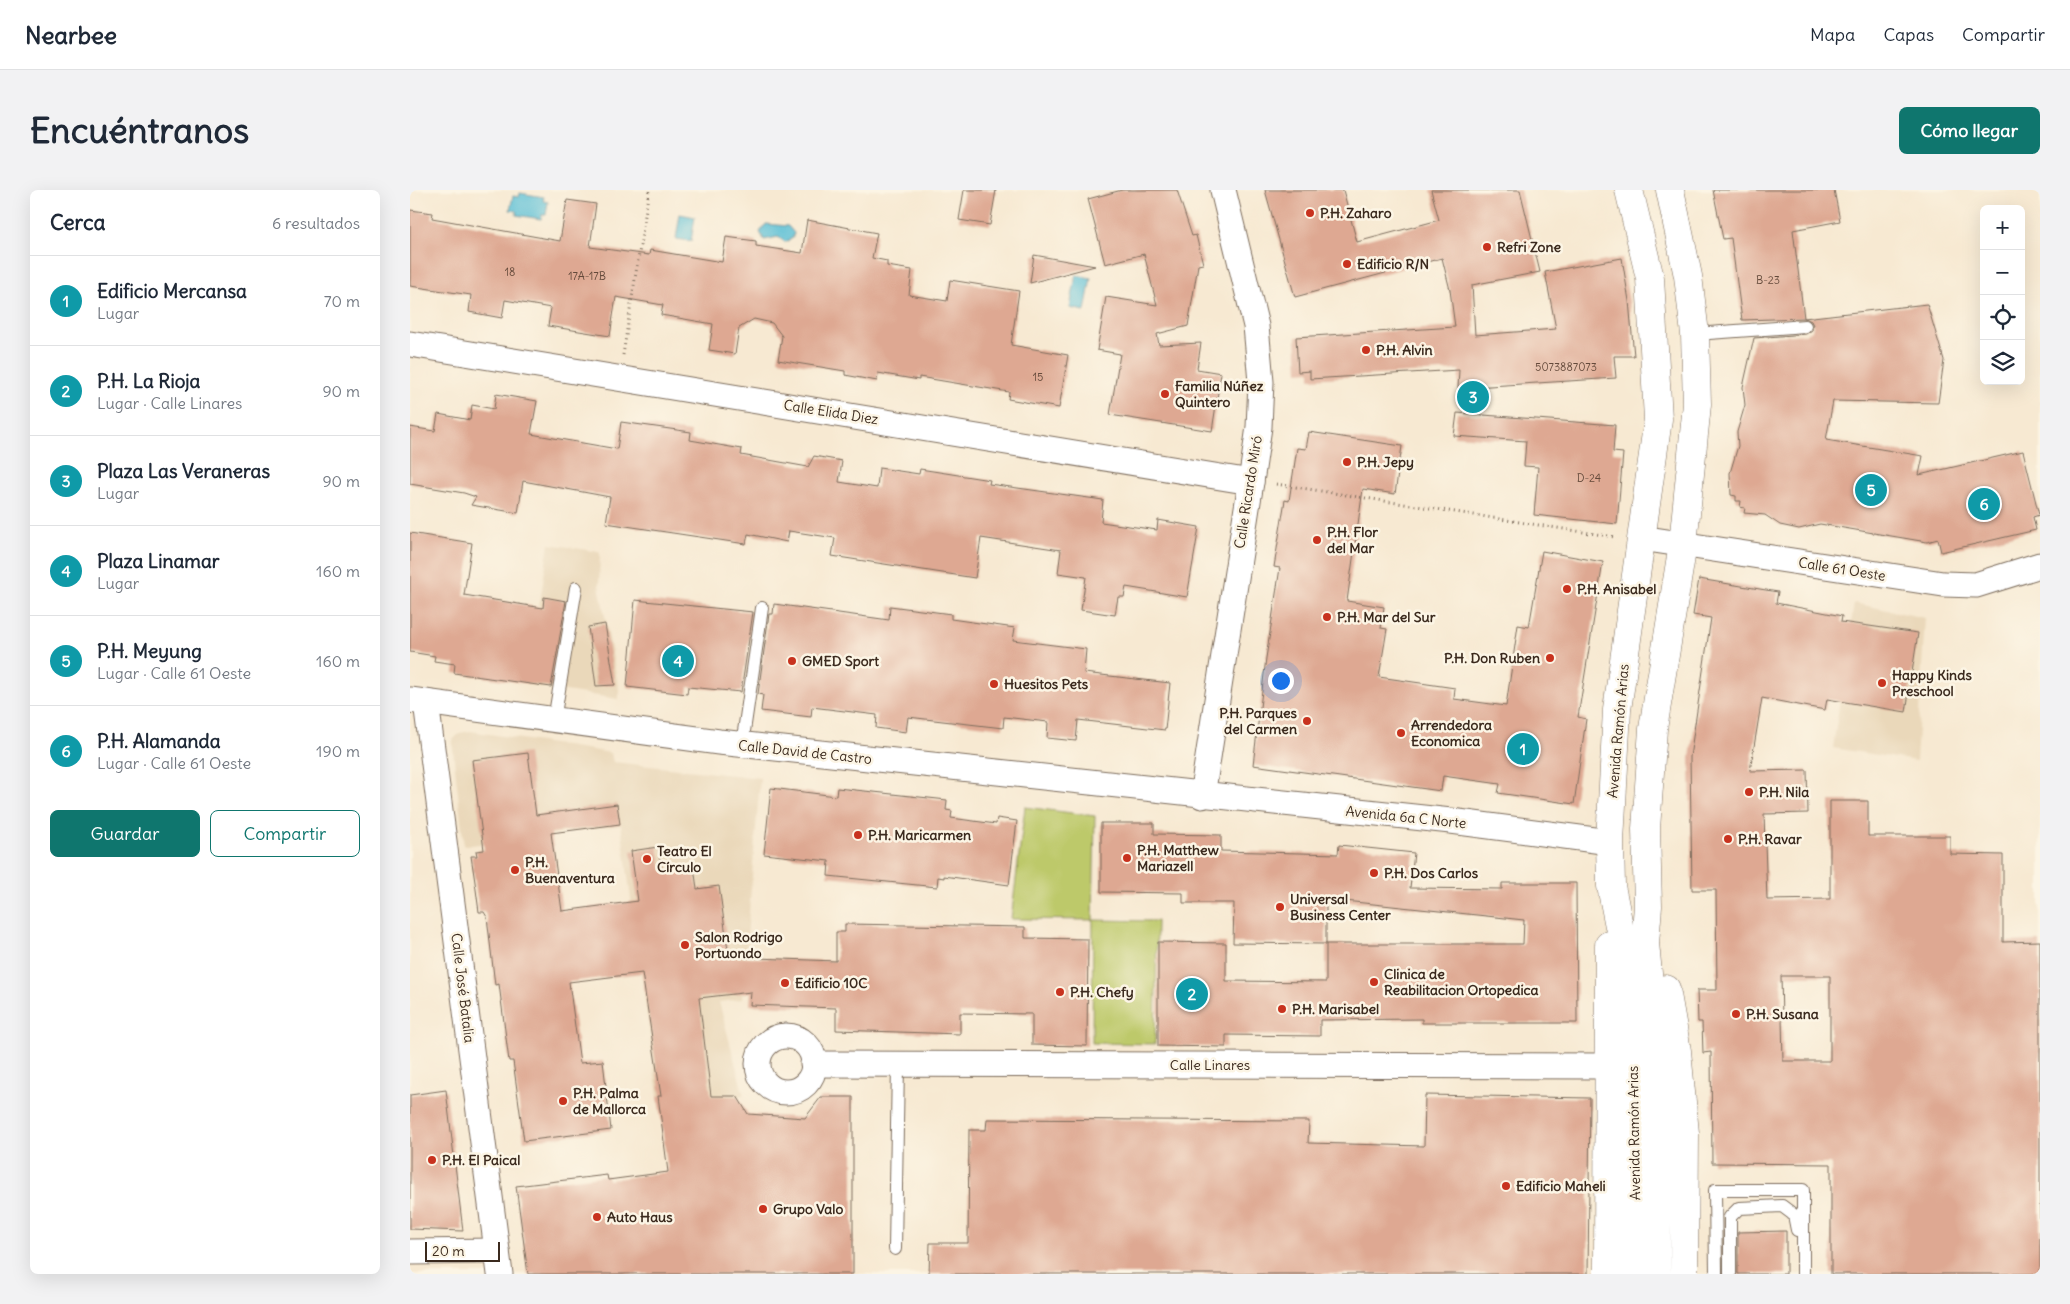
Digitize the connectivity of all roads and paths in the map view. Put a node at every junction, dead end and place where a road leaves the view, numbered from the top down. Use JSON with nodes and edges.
{"nodes":[{"id":1,"x":650,"y":190,"type":"edge"},
{"id":2,"x":1223,"y":190,"type":"edge"},
{"id":3,"x":1629,"y":190,"type":"edge"},
{"id":4,"x":1670,"y":190,"type":"edge"},
{"id":5,"x":1805,"y":326,"type":"dead end"},
{"id":6,"x":1695,"y":334,"type":"junction"},
{"id":7,"x":410,"y":344,"type":"edge"},
{"id":8,"x":620,"y":377,"type":"junction"},
{"id":9,"x":1262,"y":482,"type":"junction"},
{"id":10,"x":1629,"y":538,"type":"junction"},
{"id":11,"x":1683,"y":544,"type":"junction"},
{"id":12,"x":2040,"y":565,"type":"edge"},
{"id":13,"x":576,"y":588,"type":"dead end"},
{"id":14,"x":762,"y":608,"type":"dead end"},
{"id":15,"x":418,"y":701,"type":"edge"},
{"id":16,"x":554,"y":720,"type":"junction"},
{"id":17,"x":742,"y":745,"type":"junction"},
{"id":18,"x":1202,"y":796,"type":"junction"},
{"id":19,"x":1610,"y":842,"type":"junction"},
{"id":20,"x":1611,"y":886,"type":"junction"},
{"id":21,"x":1648,"y":906,"type":"junction"},
{"id":22,"x":813,"y":1064,"type":"dead end"},
{"id":23,"x":898,"y":1064,"type":"junction"},
{"id":24,"x":1607,"y":1066,"type":"junction"},
{"id":25,"x":895,"y":1249,"type":"dead end"},
{"id":26,"x":1803,"y":1249,"type":"junction"},
{"id":27,"x":410,"y":1252,"type":"edge"},
{"id":28,"x":498,"y":1262,"type":"edge"},
{"id":29,"x":1608,"y":1274,"type":"edge"},
{"id":30,"x":1635,"y":1274,"type":"edge"},
{"id":31,"x":1656,"y":1274,"type":"edge"},
{"id":32,"x":1684,"y":1274,"type":"edge"},
{"id":33,"x":1716,"y":1274,"type":"edge"},
{"id":34,"x":1730,"y":1274,"type":"edge"},
{"id":35,"x":1803,"y":1274,"type":"edge"}],
"edges":[{"from":1,"to":8,"type":"path"},
{"from":2,"to":9,"type":"street","name":"Calle Ricardo Miró"},
{"from":3,"to":10,"type":"main road","name":"Avenida Ramón Arias"},
{"from":4,"to":6,"type":"main road","name":"Avenida Ramón Arias"},
{"from":5,"to":6,"type":"lane"},
{"from":6,"to":11,"type":"main road","name":"Avenida Ramón Arias"},
{"from":7,"to":8,"type":"street","name":"Calle Elida Diez"},
{"from":8,"to":9,"type":"street","name":"Calle Elida Diez"},
{"from":9,"to":10,"type":"path"},
{"from":9,"to":18,"type":"street","name":"Calle Ricardo Miró"},
{"from":10,"to":11,"type":"street","name":"Calle 61 Oeste"},
{"from":10,"to":19,"type":"main road","name":"Avenida Ramón Arias"},
{"from":11,"to":12,"type":"street","name":"Calle 61 Oeste"},
{"from":11,"to":21,"type":"main road","name":"Avenida Ramón Arias"},
{"from":13,"to":16,"type":"lane"},
{"from":14,"to":17,"type":"lane"},
{"from":15,"to":16,"type":"street","name":"Calle David de Castro"},
{"from":15,"to":28,"type":"street","name":"Calle José Batalia"},
{"from":16,"to":17,"type":"street","name":"Calle David de Castro"},
{"from":17,"to":18,"type":"street","name":"Calle David de Castro"},
{"from":18,"to":19,"type":"street","name":"Avenida 6a C Norte"},
{"from":19,"to":20,"type":"main road","name":"Avenida Ramón Arias"},
{"from":20,"to":24,"type":"main road"},
{"from":20,"to":30,"type":"main road","name":"Avenida Ramón Arias"},
{"from":21,"to":31,"type":"main road","name":"Avenida Ramón Arias"},
{"from":21,"to":32,"type":"main road"},
{"from":22,"to":23,"type":"street","name":"Calle Linares"},
{"from":23,"to":24,"type":"street","name":"Calle Linares"},
{"from":23,"to":25,"type":"lane"},
{"from":24,"to":29,"type":"main road"},
{"from":26,"to":33,"type":"lane"},
{"from":26,"to":34,"type":"lane"},
{"from":26,"to":35,"type":"lane"},
{"from":27,"to":28,"type":"street"}]}
